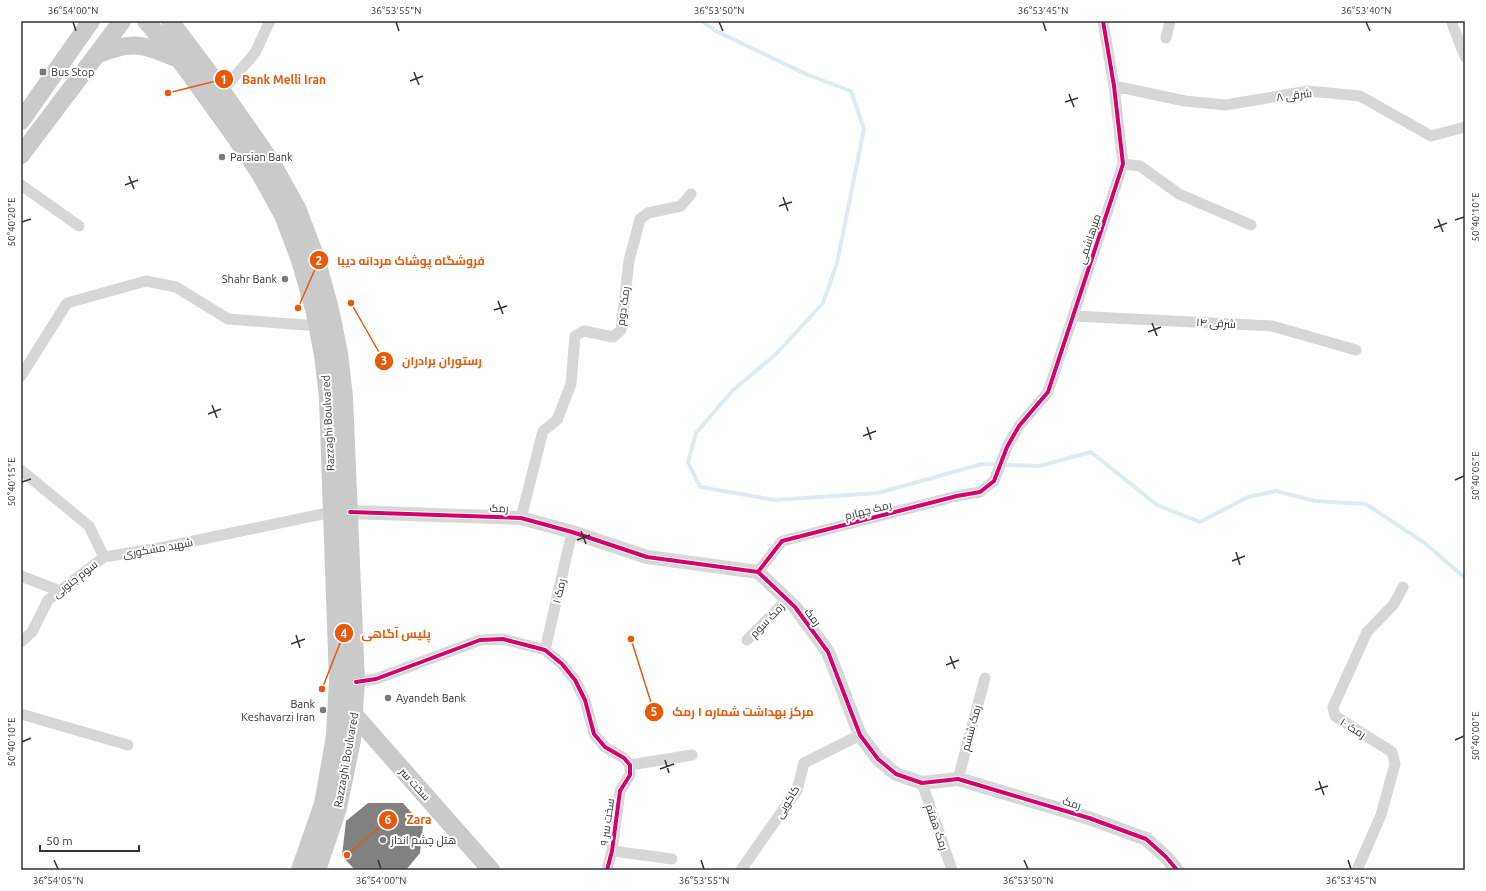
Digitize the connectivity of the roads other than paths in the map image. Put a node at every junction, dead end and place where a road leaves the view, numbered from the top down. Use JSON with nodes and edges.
{"nodes":[{"id":1,"x":81,"y":21,"type":"edge"},
{"id":2,"x":91,"y":21,"type":"edge"},
{"id":3,"x":122,"y":21,"type":"edge"},
{"id":4,"x":146,"y":21,"type":"edge"},
{"id":5,"x":170,"y":21,"type":"edge"},
{"id":6,"x":180,"y":21,"type":"edge"},
{"id":7,"x":270,"y":21,"type":"edge"},
{"id":8,"x":1103,"y":21,"type":"edge"},
{"id":9,"x":1170,"y":21,"type":"edge"},
{"id":10,"x":1452,"y":21,"type":"edge"},
{"id":11,"x":1166,"y":38,"type":"dead end"},
{"id":12,"x":78,"y":40,"type":"junction"},
{"id":13,"x":185,"y":54,"type":"junction"},
{"id":14,"x":96,"y":55,"type":"junction"},
{"id":15,"x":1465,"y":57,"type":"edge"},
{"id":16,"x":1114,"y":86,"type":"junction"},
{"id":17,"x":222,"y":91,"type":"junction"},
{"id":18,"x":21,"y":121,"type":"edge"},
{"id":19,"x":1465,"y":127,"type":"edge"},
{"id":20,"x":21,"y":156,"type":"edge"},
{"id":21,"x":1123,"y":164,"type":"junction"},
{"id":22,"x":21,"y":185,"type":"edge"},
{"id":23,"x":690,"y":194,"type":"dead end"},
{"id":24,"x":1251,"y":224,"type":"dead end"},
{"id":25,"x":79,"y":226,"type":"dead end"},
{"id":26,"x":1073,"y":316,"type":"junction"},
{"id":27,"x":318,"y":326,"type":"junction"},
{"id":28,"x":1356,"y":350,"type":"dead end"},
{"id":29,"x":21,"y":376,"type":"edge"},
{"id":30,"x":21,"y":470,"type":"edge"},
{"id":31,"x":994,"y":481,"type":"joint"},
{"id":32,"x":341,"y":512,"type":"junction"},
{"id":33,"x":521,"y":518,"type":"junction"},
{"id":34,"x":572,"y":532,"type":"junction"},
{"id":35,"x":104,"y":557,"type":"junction"},
{"id":36,"x":758,"y":572,"type":"junction"},
{"id":37,"x":21,"y":576,"type":"edge"},
{"id":38,"x":1403,"y":587,"type":"dead end"},
{"id":39,"x":60,"y":591,"type":"junction"},
{"id":40,"x":787,"y":600,"type":"junction"},
{"id":41,"x":747,"y":640,"type":"dead end"},
{"id":42,"x":21,"y":642,"type":"edge"},
{"id":43,"x":545,"y":650,"type":"junction"},
{"id":44,"x":985,"y":678,"type":"dead end"},
{"id":45,"x":338,"y":681,"type":"junction"},
{"id":46,"x":356,"y":682,"type":"junction"},
{"id":47,"x":21,"y":714,"type":"edge"},
{"id":48,"x":336,"y":716,"type":"junction"},
{"id":49,"x":354,"y":716,"type":"junction"},
{"id":50,"x":860,"y":735,"type":"junction"},
{"id":51,"x":128,"y":745,"type":"dead end"},
{"id":52,"x":692,"y":756,"type":"dead end"},
{"id":53,"x":630,"y":765,"type":"junction"},
{"id":54,"x":958,"y":779,"type":"junction"},
{"id":55,"x":922,"y":783,"type":"junction"},
{"id":56,"x":612,"y":851,"type":"junction"},
{"id":57,"x":672,"y":859,"type":"dead end"},
{"id":58,"x":300,"y":870,"type":"edge"},
{"id":59,"x":317,"y":870,"type":"edge"},
{"id":60,"x":491,"y":870,"type":"edge"},
{"id":61,"x":607,"y":870,"type":"edge"},
{"id":62,"x":741,"y":870,"type":"edge"},
{"id":63,"x":952,"y":870,"type":"edge"},
{"id":64,"x":1177,"y":870,"type":"edge"},
{"id":65,"x":1357,"y":870,"type":"edge"}],
"edges":[{"from":1,"to":12,"type":"main road"},
{"from":2,"to":12,"type":"main road"},
{"from":3,"to":14,"type":"main road"},
{"from":4,"to":13,"type":"main road","name":"Razzaghi Boulvared"},
{"from":5,"to":13,"type":"main road","name":"Razzaghi Boulvared"},
{"from":6,"to":13,"type":"main road"},
{"from":7,"to":17,"type":"street"},
{"from":8,"to":16,"type":"street","name":"میرهاشمی"},
{"from":9,"to":11,"type":"street"},
{"from":10,"to":15,"type":"street"},
{"from":12,"to":18,"type":"main road"},
{"from":13,"to":14,"type":"main road"},
{"from":13,"to":17,"type":"main road","name":"Razzaghi Boulvared"},
{"from":13,"to":27,"type":"main road","name":"Razzaghi Boulvared"},
{"from":14,"to":20,"type":"main road"},
{"from":16,"to":19,"type":"street","name":"شرقی ۸"},
{"from":16,"to":21,"type":"street","name":"میرهاشمی"},
{"from":17,"to":32,"type":"main road","name":"Razzaghi Boulvared"},
{"from":21,"to":24,"type":"street"},
{"from":21,"to":26,"type":"street","name":"میرهاشمی"},
{"from":22,"to":25,"type":"street"},
{"from":23,"to":33,"type":"street","name":"رمک دوم"},
{"from":26,"to":28,"type":"street","name":"شرقی ۱۴"},
{"from":26,"to":31,"type":"street","name":"میرهاشمی"},
{"from":27,"to":29,"type":"street"},
{"from":27,"to":32,"type":"main road","name":"Razzaghi Boulvared"},
{"from":30,"to":35,"type":"street"},
{"from":31,"to":36,"type":"street","name":"رمک چهارم"},
{"from":32,"to":33,"type":"street","name":"رمک"},
{"from":32,"to":35,"type":"street","name":"شهید مشکوری"},
{"from":32,"to":45,"type":"main road","name":"Razzaghi Boulvared"},
{"from":32,"to":46,"type":"main road","name":"Razzaghi Boulvared"},
{"from":33,"to":34,"type":"street","name":"رمک"},
{"from":34,"to":36,"type":"street","name":"رمک"},
{"from":34,"to":43,"type":"street","name":"رمک ۱"},
{"from":35,"to":39,"type":"street","name":"سوم جنوبی"},
{"from":36,"to":40,"type":"street","name":"رمک"},
{"from":37,"to":39,"type":"street"},
{"from":38,"to":65,"type":"street","name":"رمک ۱۰"},
{"from":39,"to":42,"type":"street","name":"سوم جنوبی"},
{"from":40,"to":41,"type":"street","name":"رمک سوم"},
{"from":40,"to":50,"type":"street","name":"رمک"},
{"from":43,"to":46,"type":"street"},
{"from":43,"to":53,"type":"street"},
{"from":44,"to":54,"type":"street","name":"رمک ششم"},
{"from":45,"to":46,"type":"main road"},
{"from":45,"to":48,"type":"main road","name":"Razzaghi Boulvared"},
{"from":46,"to":49,"type":"main road","name":"Razzaghi Boulvared"},
{"from":47,"to":51,"type":"street"},
{"from":48,"to":49,"type":"main road"},
{"from":48,"to":58,"type":"main road","name":"Razzaghi Boulvared"},
{"from":49,"to":59,"type":"main road","name":"Razzaghi Boulvared"},
{"from":49,"to":60,"type":"main road","name":"سخت سر"},
{"from":50,"to":55,"type":"street","name":"رمک"},
{"from":50,"to":62,"type":"street","name":"کاکویی"},
{"from":52,"to":53,"type":"street"},
{"from":53,"to":56,"type":"street","name":"سخت سر ۹"},
{"from":54,"to":55,"type":"street","name":"رمک"},
{"from":54,"to":64,"type":"street","name":"رمک"},
{"from":55,"to":63,"type":"street","name":"رمک هفتم"},
{"from":56,"to":57,"type":"street"},
{"from":56,"to":61,"type":"street","name":"سخت سر ۹"}]}
